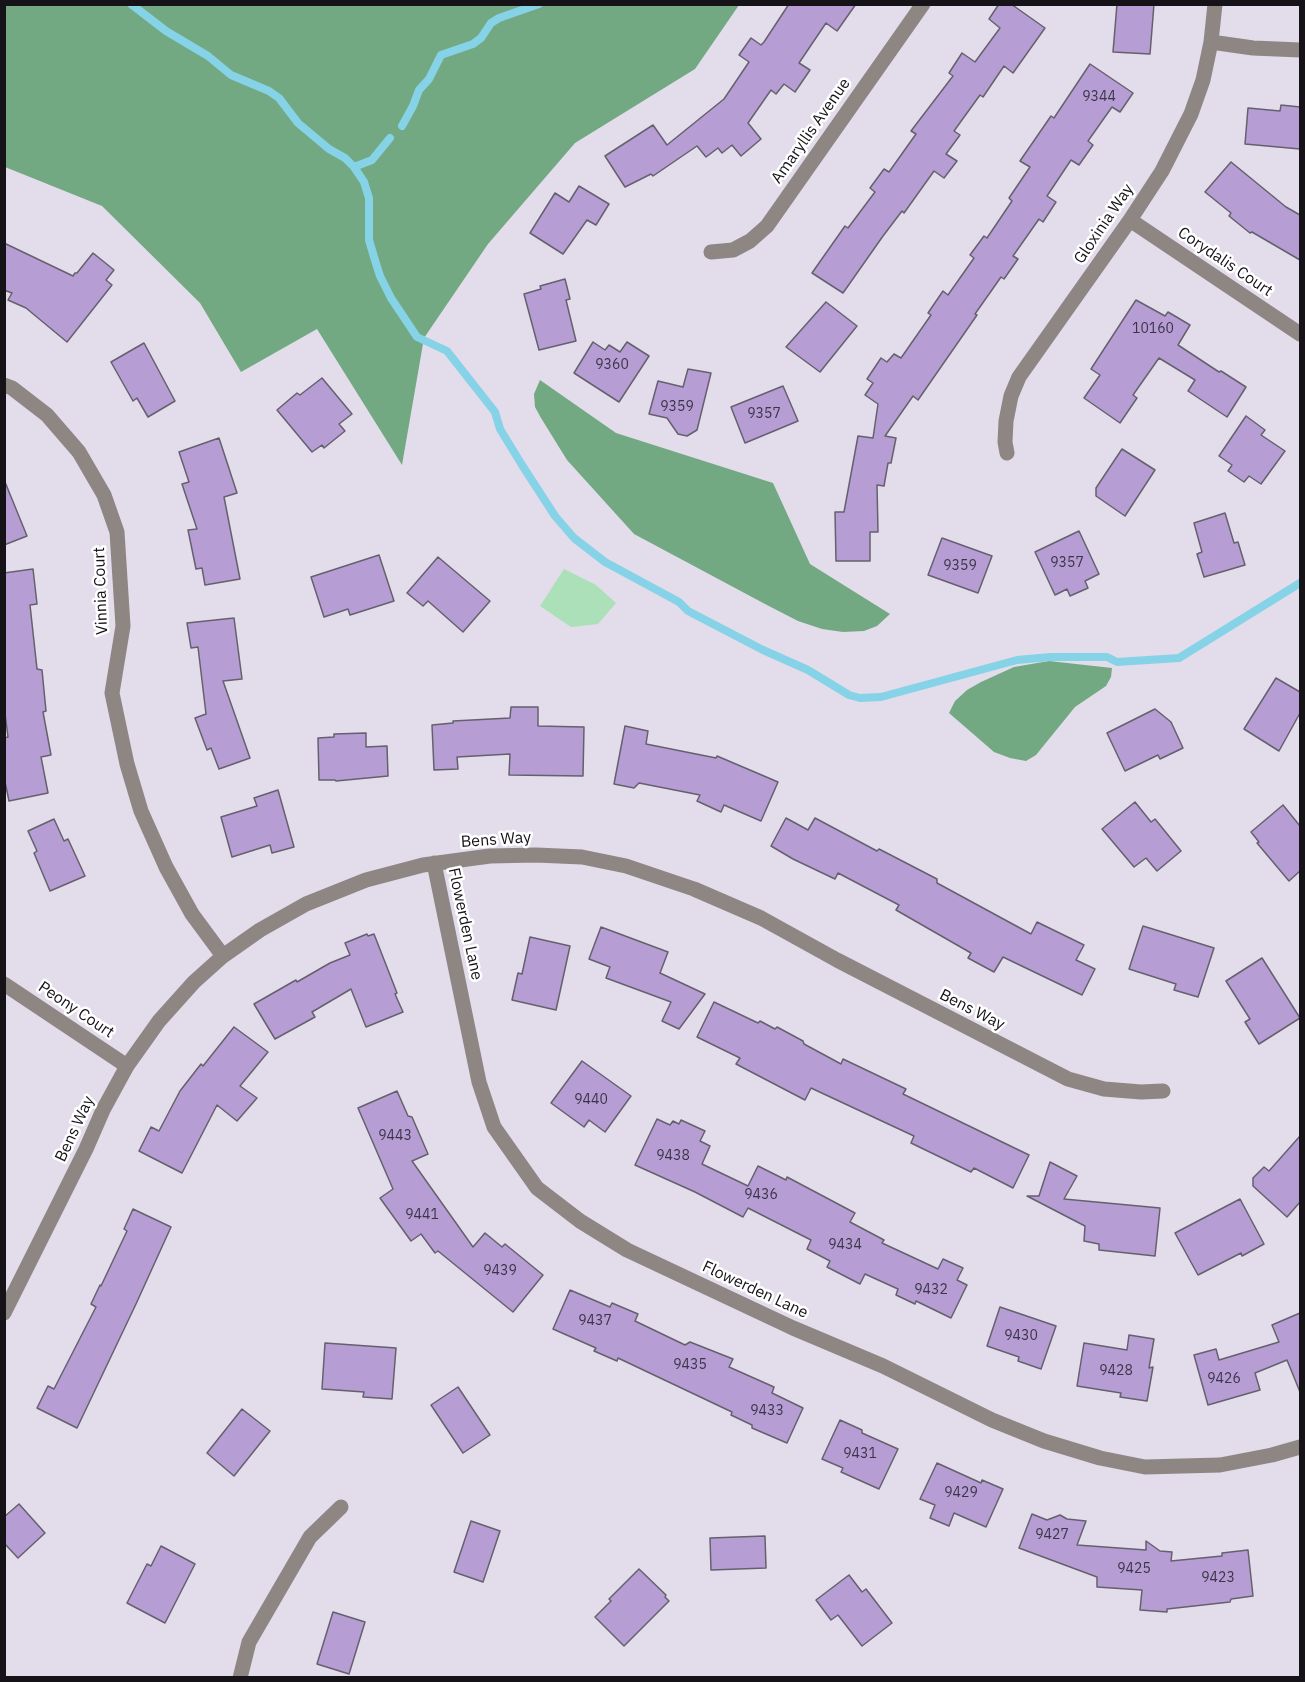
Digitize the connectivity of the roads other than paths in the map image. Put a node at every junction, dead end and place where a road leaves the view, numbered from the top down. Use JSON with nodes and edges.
{"nodes":[{"id":1,"x":922,"y":4,"type":"edge"},
{"id":2,"x":1215,"y":4,"type":"edge"},
{"id":3,"x":1211,"y":42,"type":"junction"},
{"id":4,"x":1300,"y":50,"type":"edge"},
{"id":5,"x":1130,"y":220,"type":"junction"},
{"id":6,"x":711,"y":252,"type":"dead end"},
{"id":7,"x":1300,"y":334,"type":"edge"},
{"id":8,"x":4,"y":385,"type":"edge"},
{"id":9,"x":1007,"y":453,"type":"dead end"},
{"id":10,"x":434,"y":864,"type":"junction"},
{"id":11,"x":223,"y":956,"type":"junction"},
{"id":12,"x":4,"y":984,"type":"edge"},
{"id":13,"x":127,"y":1066,"type":"junction"},
{"id":14,"x":1163,"y":1091,"type":"dead end"},
{"id":15,"x":4,"y":1312,"type":"edge"},
{"id":16,"x":1300,"y":1447,"type":"edge"},
{"id":17,"x":341,"y":1507,"type":"dead end"},
{"id":18,"x":240,"y":1677,"type":"edge"}],
"edges":[{"from":1,"to":6,"type":"street","name":"Amaryllis Avenue"},
{"from":2,"to":3,"type":"street","name":"Gloxinia Way"},
{"from":3,"to":4,"type":"street"},
{"from":3,"to":5,"type":"street","name":"Gloxinia Way"},
{"from":5,"to":7,"type":"street","name":"Corydalis Court"},
{"from":5,"to":9,"type":"street","name":"Gloxinia Way"},
{"from":8,"to":11,"type":"street","name":"Vinnia Court"},
{"from":10,"to":11,"type":"street","name":"Bens Way"},
{"from":10,"to":14,"type":"street","name":"Bens Way"},
{"from":10,"to":16,"type":"street","name":"Flowerden Lane"},
{"from":11,"to":13,"type":"street","name":"Bens Way"},
{"from":12,"to":13,"type":"street","name":"Peony Court"},
{"from":13,"to":15,"type":"street","name":"Bens Way"},
{"from":17,"to":18,"type":"street"}]}
